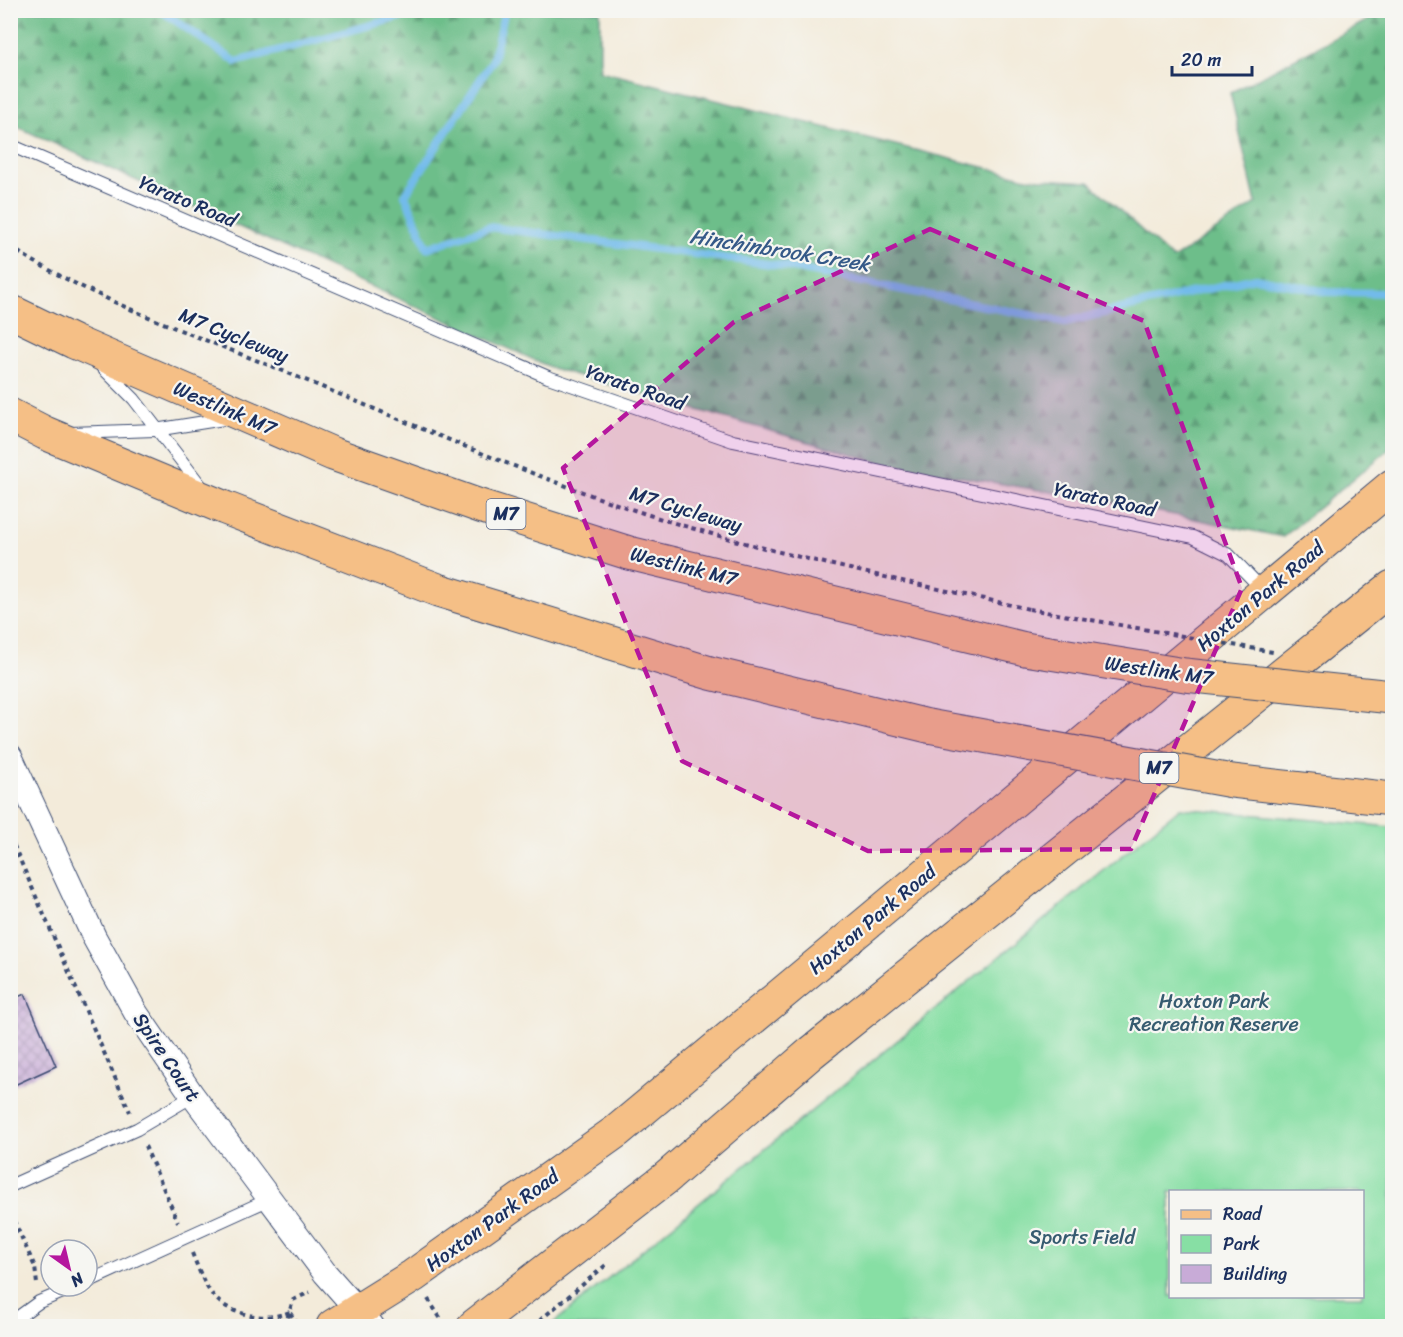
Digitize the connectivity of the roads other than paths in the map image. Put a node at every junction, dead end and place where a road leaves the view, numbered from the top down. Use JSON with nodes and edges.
{"nodes":[{"id":1,"x":10,"y":146,"type":"edge"},
{"id":2,"x":10,"y":311,"type":"edge"},
{"id":3,"x":74,"y":342,"type":"junction"},
{"id":4,"x":10,"y":415,"type":"edge"},
{"id":5,"x":243,"y":416,"type":"junction"},
{"id":6,"x":155,"y":430,"type":"junction"},
{"id":7,"x":45,"y":433,"type":"junction"},
{"id":8,"x":1392,"y":486,"type":"edge"},
{"id":9,"x":225,"y":508,"type":"junction"},
{"id":10,"x":1392,"y":587,"type":"edge"},
{"id":11,"x":1265,"y":592,"type":"junction"},
{"id":12,"x":1392,"y":698,"type":"edge"},
{"id":13,"x":10,"y":756,"type":"edge"},
{"id":14,"x":1392,"y":799,"type":"edge"},
{"id":15,"x":193,"y":1096,"type":"junction"},
{"id":16,"x":10,"y":1186,"type":"edge"},
{"id":17,"x":270,"y":1199,"type":"junction"},
{"id":18,"x":99,"y":1277,"type":"edge"},
{"id":19,"x":48,"y":1298,"type":"edge"},
{"id":20,"x":354,"y":1321,"type":"edge"},
{"id":21,"x":10,"y":1323,"type":"edge"},
{"id":22,"x":474,"y":1326,"type":"edge"}],
"edges":[{"from":1,"to":11,"type":"lane","name":"Yarato Road"},
{"from":2,"to":3,"type":"main road","name":"Westlink M7","number":"M7"},
{"from":3,"to":5,"type":"main road","name":"Westlink M7","number":"M7"},
{"from":3,"to":6,"type":"lane"},
{"from":4,"to":7,"type":"main road","number":"M7"},
{"from":5,"to":6,"type":"lane"},
{"from":5,"to":12,"type":"main road","name":"Westlink M7","number":"M7","bridge":true},
{"from":6,"to":7,"type":"lane"},
{"from":6,"to":9,"type":"lane"},
{"from":7,"to":9,"type":"main road","number":"M7"},
{"from":8,"to":11,"type":"main road","name":"Hoxton Park Road"},
{"from":9,"to":14,"type":"main road","number":"M7","bridge":true},
{"from":10,"to":22,"type":"main road"},
{"from":11,"to":20,"type":"main road","name":"Hoxton Park Road"},
{"from":13,"to":15,"type":"street","name":"Spire Court"},
{"from":15,"to":16,"type":"lane"},
{"from":15,"to":17,"type":"street","name":"Spire Court"},
{"from":17,"to":18,"type":"lane"},
{"from":17,"to":20,"type":"street","name":"Spire Court"},
{"from":19,"to":21,"type":"lane"}]}
